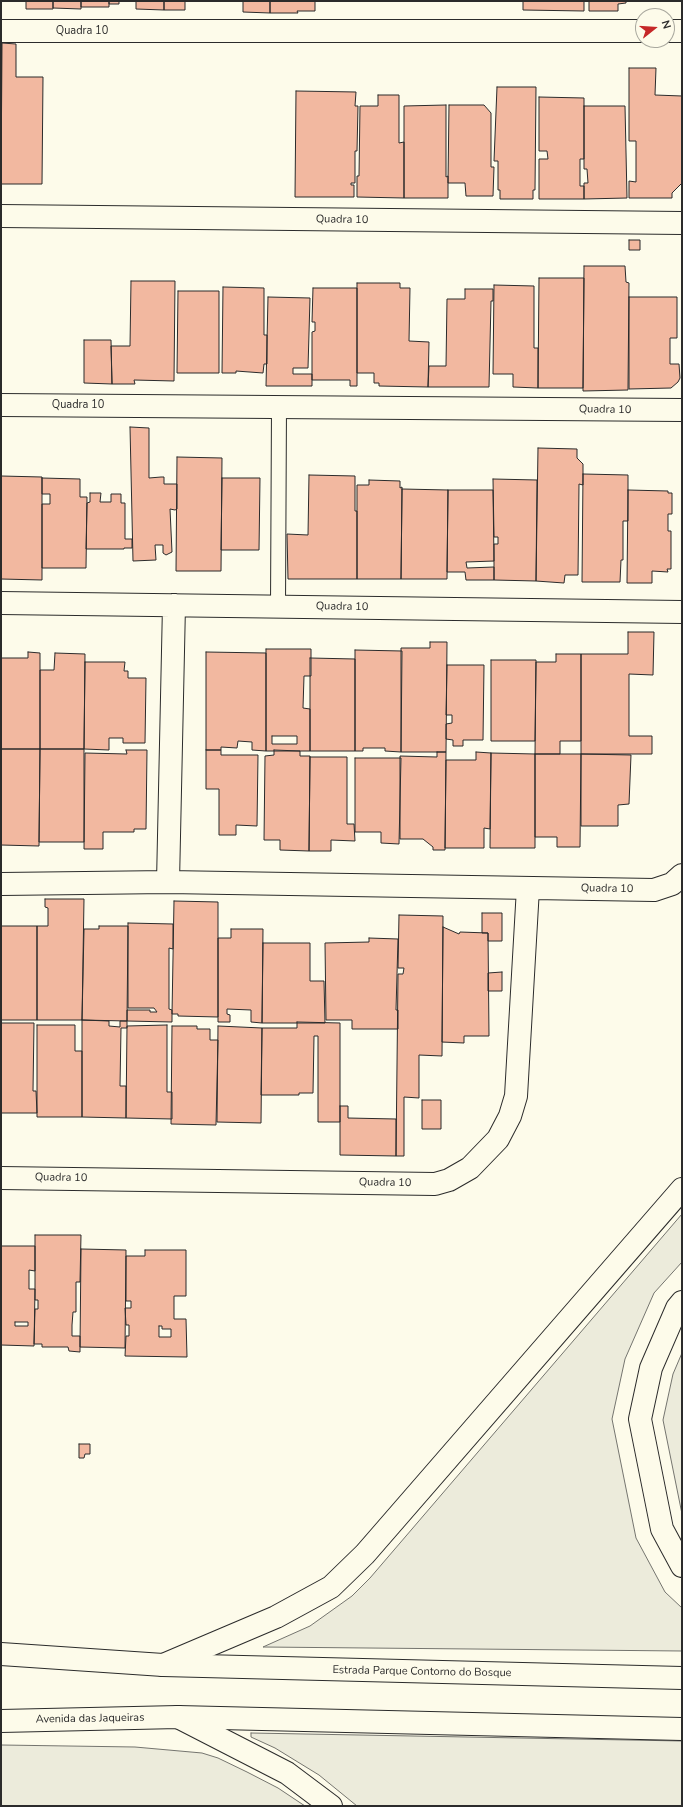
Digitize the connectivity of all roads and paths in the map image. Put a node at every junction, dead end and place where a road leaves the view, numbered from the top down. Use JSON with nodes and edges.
{"nodes":[{"id":1,"x":1,"y":31,"type":"edge"},
{"id":2,"x":635,"y":31,"type":"edge"},
{"id":3,"x":1,"y":216,"type":"edge"},
{"id":4,"x":682,"y":223,"type":"edge"},
{"id":5,"x":1,"y":405,"type":"edge"},
{"id":6,"x":279,"y":406,"type":"junction"},
{"id":7,"x":682,"y":410,"type":"edge"},
{"id":8,"x":1,"y":603,"type":"edge"},
{"id":9,"x":174,"y":604,"type":"junction"},
{"id":10,"x":278,"y":606,"type":"junction"},
{"id":11,"x":682,"y":612,"type":"edge"},
{"id":12,"x":682,"y":875,"type":"edge"},
{"id":13,"x":168,"y":882,"type":"junction"},
{"id":14,"x":1,"y":884,"type":"edge"},
{"id":15,"x":528,"y":888,"type":"junction"},
{"id":16,"x":1,"y":1178,"type":"edge"},
{"id":17,"x":682,"y":1189,"type":"edge"},
{"id":18,"x":682,"y":1302,"type":"edge"},
{"id":19,"x":682,"y":1566,"type":"edge"},
{"id":20,"x":1,"y":1654,"type":"edge"},
{"id":21,"x":163,"y":1665,"type":"junction"},
{"id":22,"x":682,"y":1678,"type":"edge"},
{"id":23,"x":178,"y":1717,"type":"junction"},
{"id":24,"x":1,"y":1721,"type":"edge"},
{"id":25,"x":682,"y":1729,"type":"edge"},
{"id":26,"x":332,"y":1806,"type":"edge"}],
"edges":[{"from":1,"to":2,"type":"main road","name":"Quadra 10"},
{"from":3,"to":4,"type":"main road","name":"Quadra 10"},
{"from":5,"to":6,"type":"main road","name":"Quadra 10"},
{"from":6,"to":7,"type":"main road","name":"Quadra 10"},
{"from":6,"to":10,"type":"lane"},
{"from":8,"to":9,"type":"main road","name":"Quadra 10"},
{"from":9,"to":10,"type":"main road","name":"Quadra 10"},
{"from":9,"to":13,"type":"main road"},
{"from":10,"to":11,"type":"main road","name":"Quadra 10"},
{"from":12,"to":15,"type":"main road","name":"Quadra 10"},
{"from":13,"to":14,"type":"main road","name":"Quadra 10"},
{"from":13,"to":15,"type":"main road","name":"Quadra 10"},
{"from":15,"to":16,"type":"main road","name":"Quadra 10"},
{"from":17,"to":21,"type":"main road"},
{"from":18,"to":19,"type":"main road"},
{"from":20,"to":21,"type":"main road"},
{"from":21,"to":22,"type":"main road","name":"Estrada Parque Contorno do Bosque"},
{"from":23,"to":24,"type":"main road","name":"Avenida das Jaqueiras"},
{"from":23,"to":25,"type":"main road"},
{"from":23,"to":26,"type":"main road"}]}
